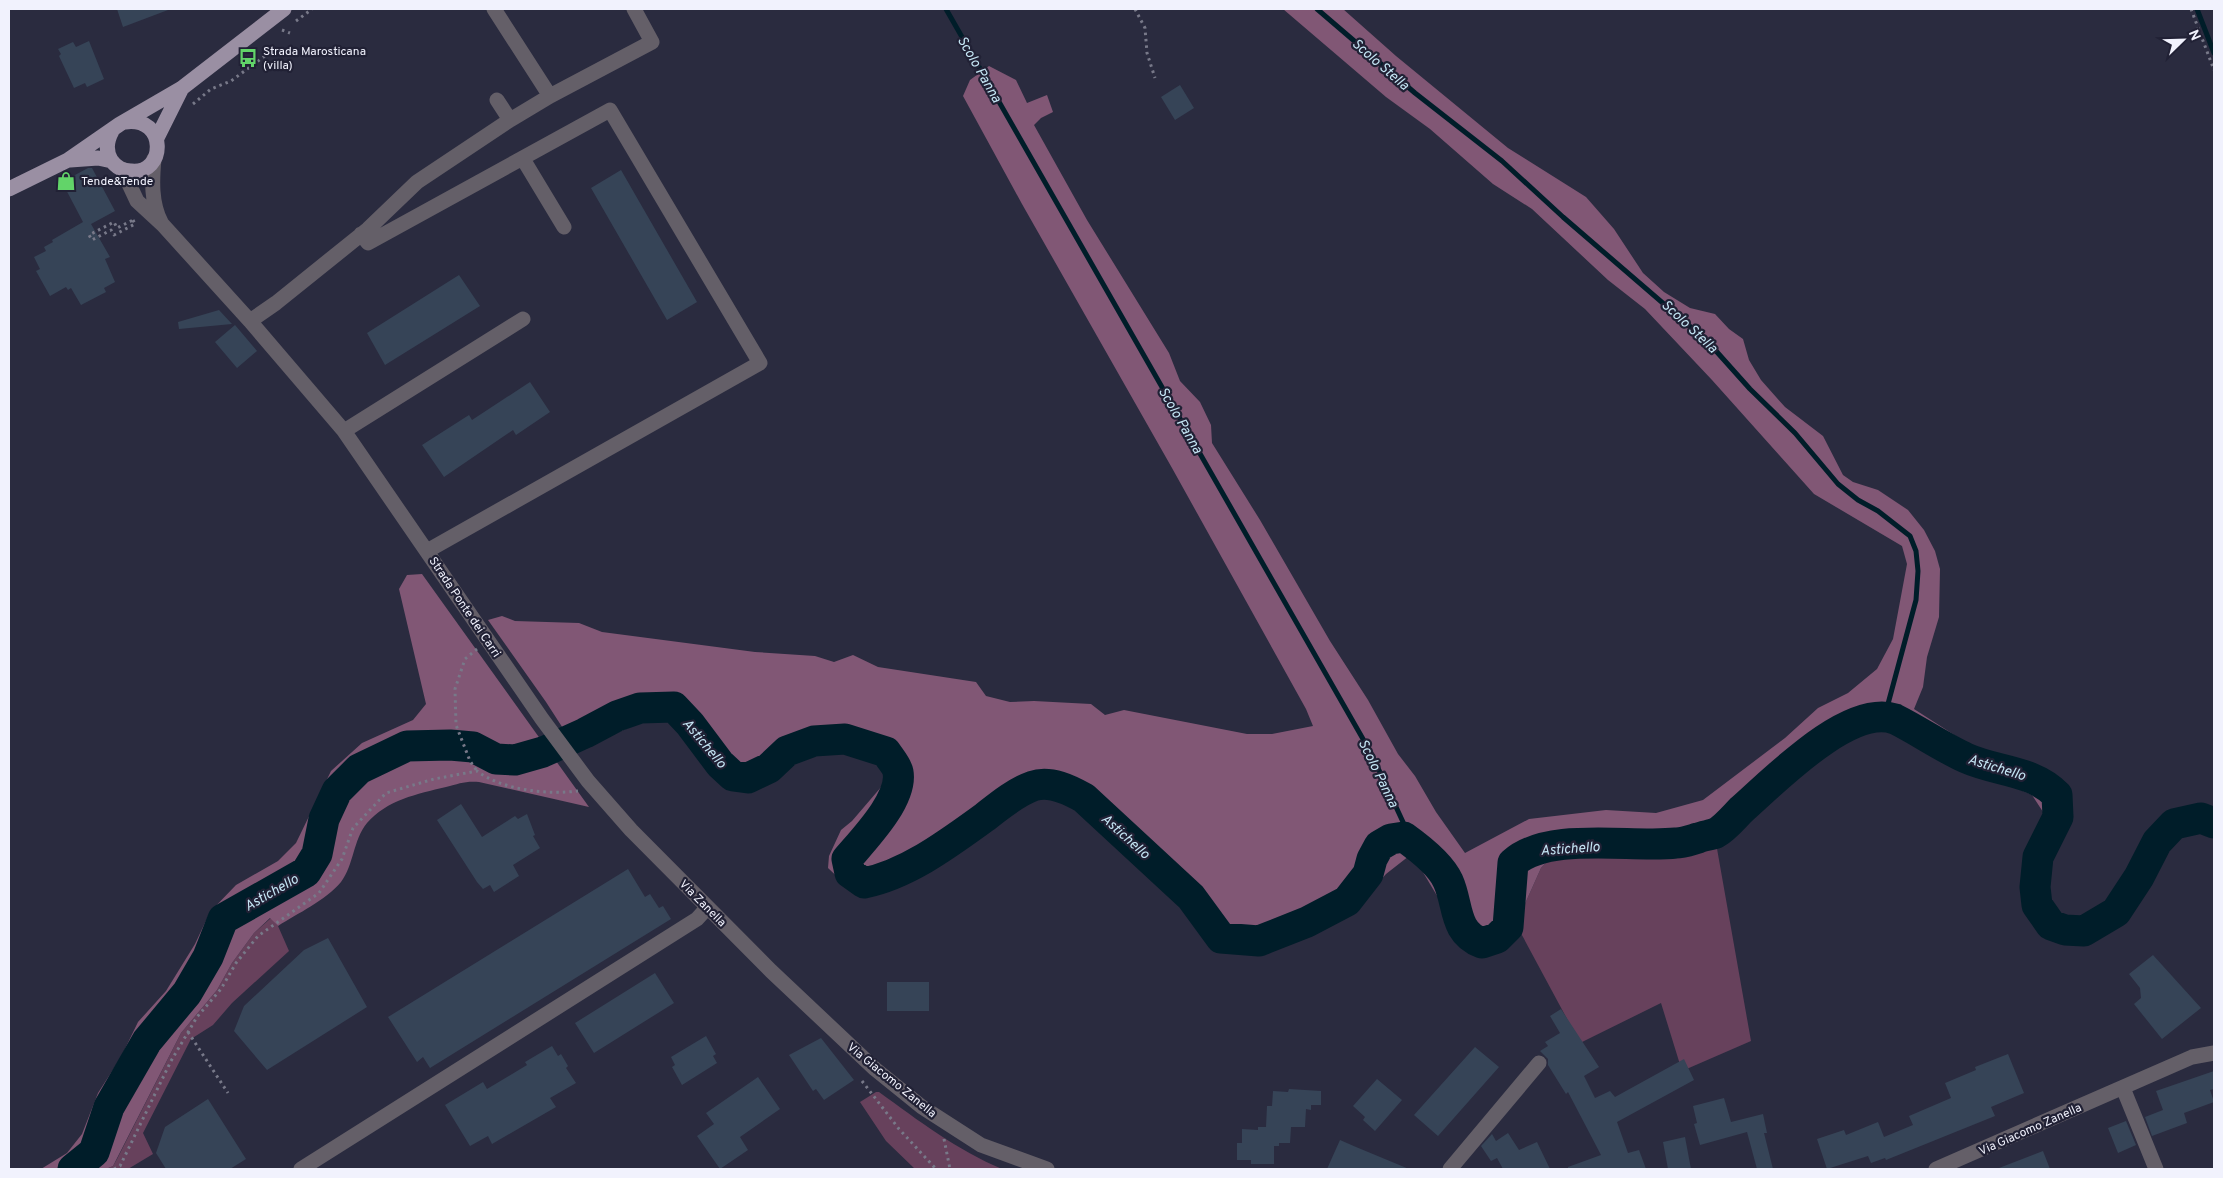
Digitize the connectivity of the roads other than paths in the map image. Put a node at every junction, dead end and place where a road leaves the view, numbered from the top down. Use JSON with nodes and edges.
{"nodes":[{"id":1,"x":284,"y":9,"type":"edge"},
{"id":2,"x":494,"y":9,"type":"edge"},
{"id":3,"x":634,"y":9,"type":"edge"},
{"id":4,"x":182,"y":88,"type":"junction"},
{"id":5,"x":550,"y":96,"type":"junction"},
{"id":6,"x":497,"y":100,"type":"dead end"},
{"id":7,"x":510,"y":120,"type":"junction"},
{"id":8,"x":125,"y":122,"type":"junction"},
{"id":9,"x":112,"y":131,"type":"junction"},
{"id":10,"x":157,"y":138,"type":"junction"},
{"id":11,"x":523,"y":158,"type":"junction"},
{"id":12,"x":68,"y":160,"type":"junction"},
{"id":13,"x":154,"y":160,"type":"junction"},
{"id":14,"x":117,"y":165,"type":"junction"},
{"id":15,"x":9,"y":189,"type":"edge"},
{"id":16,"x":163,"y":225,"type":"junction"},
{"id":17,"x":564,"y":227,"type":"dead end"},
{"id":18,"x":361,"y":234,"type":"junction"},
{"id":19,"x":523,"y":319,"type":"dead end"},
{"id":20,"x":250,"y":321,"type":"junction"},
{"id":21,"x":344,"y":431,"type":"junction"},
{"id":22,"x":427,"y":551,"type":"junction"},
{"id":23,"x":585,"y":786,"type":"joint"},
{"id":24,"x":708,"y":908,"type":"junction"},
{"id":25,"x":822,"y":1021,"type":"joint"},
{"id":26,"x":2214,"y":1053,"type":"edge"},
{"id":27,"x":1540,"y":1063,"type":"dead end"},
{"id":28,"x":2123,"y":1088,"type":"junction"},
{"id":29,"x":301,"y":1169,"type":"edge"},
{"id":30,"x":1047,"y":1169,"type":"edge"},
{"id":31,"x":1450,"y":1169,"type":"edge"},
{"id":32,"x":1936,"y":1169,"type":"edge"},
{"id":33,"x":2156,"y":1169,"type":"edge"}],
"edges":[{"from":1,"to":4,"type":"main road"},
{"from":2,"to":5,"type":"street"},
{"from":3,"to":5,"type":"street"},
{"from":4,"to":8,"type":"main road"},
{"from":4,"to":10,"type":"main road"},
{"from":5,"to":7,"type":"street"},
{"from":6,"to":7,"type":"street"},
{"from":7,"to":18,"type":"street"},
{"from":8,"to":9,"type":"main road"},
{"from":8,"to":10,"type":"main road"},
{"from":9,"to":12,"type":"main road"},
{"from":9,"to":14,"type":"main road"},
{"from":10,"to":13,"type":"main road"},
{"from":11,"to":17,"type":"street"},
{"from":11,"to":18,"type":"street"},
{"from":11,"to":22,"type":"street"},
{"from":12,"to":14,"type":"main road"},
{"from":12,"to":15,"type":"main road"},
{"from":13,"to":14,"type":"main road"},
{"from":13,"to":16,"type":"street","name":"Strada Ponte dei Carri"},
{"from":14,"to":16,"type":"street","name":"Strada Ponte dei Carri"},
{"from":16,"to":20,"type":"street","name":"Strada Ponte dei Carri"},
{"from":18,"to":20,"type":"street"},
{"from":19,"to":21,"type":"street"},
{"from":20,"to":21,"type":"street","name":"Strada Ponte dei Carri"},
{"from":21,"to":22,"type":"street","name":"Strada Ponte dei Carri"},
{"from":22,"to":23,"type":"street","name":"Strada Ponte dei Carri"},
{"from":23,"to":24,"type":"street","name":"Via Zanella"},
{"from":24,"to":25,"type":"street","name":"Via Zanella"},
{"from":24,"to":29,"type":"street"},
{"from":25,"to":30,"type":"street","name":"Via Giacomo Zanella"},
{"from":26,"to":28,"type":"street","name":"Via Giacomo Zanella"},
{"from":27,"to":31,"type":"street"},
{"from":28,"to":32,"type":"street","name":"Via Giacomo Zanella"},
{"from":28,"to":33,"type":"street"}]}
